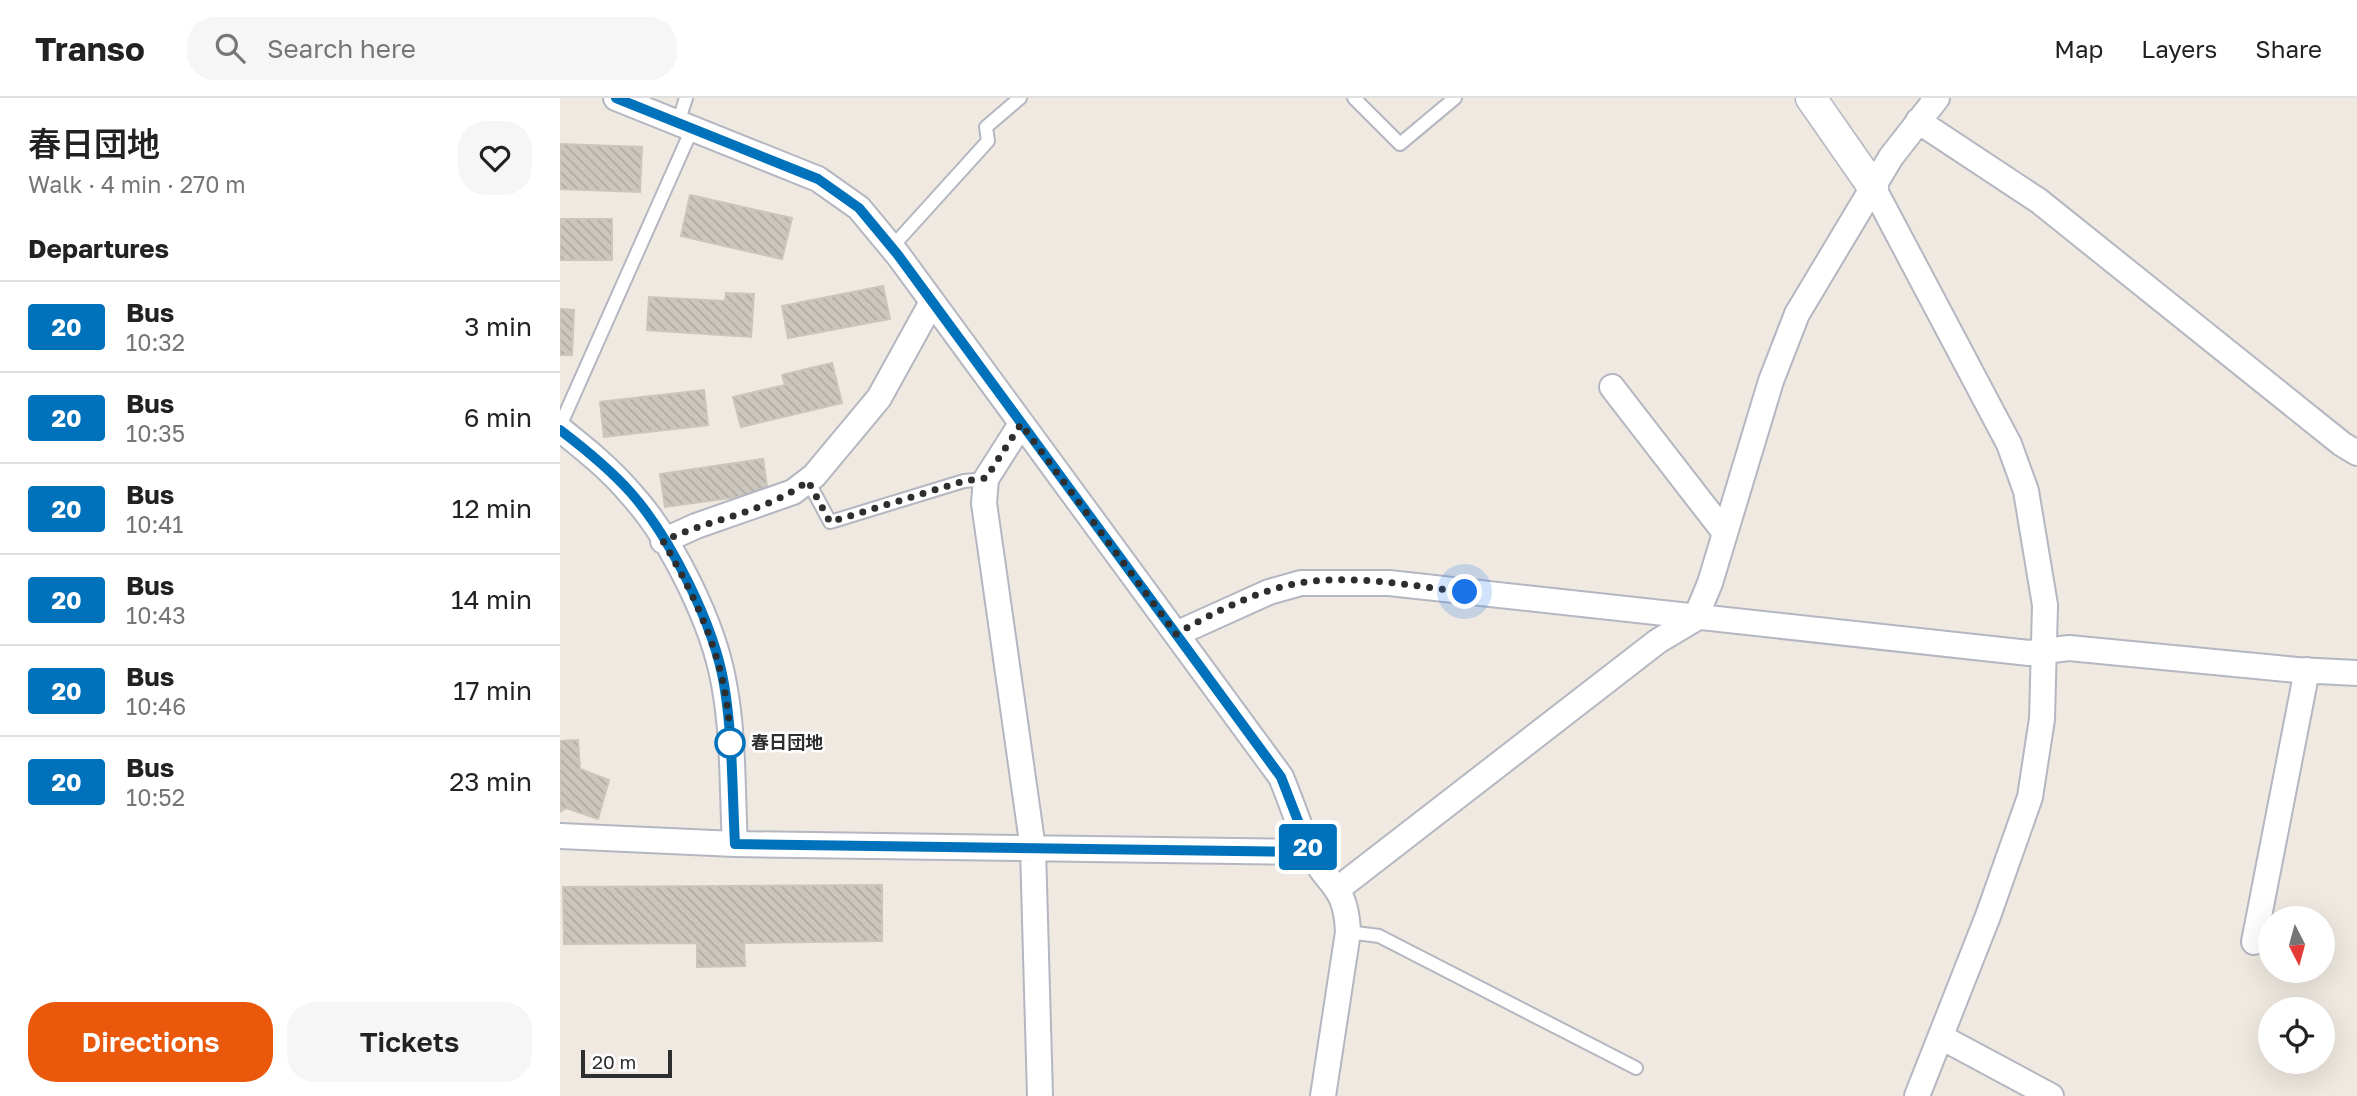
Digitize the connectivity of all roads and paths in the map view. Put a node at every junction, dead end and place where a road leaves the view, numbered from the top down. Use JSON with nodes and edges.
{"nodes":[{"id":1,"x":616,"y":98,"type":"edge"},
{"id":2,"x":686,"y":98,"type":"edge"},
{"id":3,"x":1020,"y":98,"type":"edge"},
{"id":4,"x":1354,"y":98,"type":"edge"},
{"id":5,"x":1455,"y":98,"type":"edge"},
{"id":6,"x":1811,"y":98,"type":"edge"},
{"id":7,"x":1937,"y":98,"type":"edge"},
{"id":8,"x":1918,"y":121,"type":"junction"},
{"id":9,"x":685,"y":126,"type":"junction"},
{"id":10,"x":1873,"y":187,"type":"junction"},
{"id":11,"x":892,"y":247,"type":"junction"},
{"id":12,"x":932,"y":302,"type":"junction"},
{"id":13,"x":1612,"y":387,"type":"dead end"},
{"id":14,"x":1021,"y":424,"type":"junction"},
{"id":15,"x":560,"y":428,"type":"edge"},
{"id":16,"x":2357,"y":453,"type":"edge"},
{"id":17,"x":986,"y":478,"type":"junction"},
{"id":18,"x":808,"y":481,"type":"junction"},
{"id":19,"x":1725,"y":533,"type":"junction"},
{"id":20,"x":663,"y":541,"type":"junction"},
{"id":21,"x":1695,"y":619,"type":"junction"},
{"id":22,"x":1176,"y":634,"type":"junction"},
{"id":23,"x":2045,"y":651,"type":"junction"},
{"id":24,"x":2307,"y":670,"type":"junction"},
{"id":25,"x":2357,"y":673,"type":"edge"},
{"id":26,"x":560,"y":836,"type":"edge"},
{"id":27,"x":735,"y":844,"type":"junction"},
{"id":28,"x":1032,"y":849,"type":"junction"},
{"id":29,"x":1310,"y":852,"type":"junction"},
{"id":30,"x":1339,"y":888,"type":"junction"},
{"id":31,"x":1348,"y":932,"type":"junction"},
{"id":32,"x":2254,"y":942,"type":"dead end"},
{"id":33,"x":1941,"y":1037,"type":"junction"},
{"id":34,"x":1636,"y":1068,"type":"dead end"},
{"id":35,"x":1040,"y":1096,"type":"edge"},
{"id":36,"x":1324,"y":1096,"type":"edge"},
{"id":37,"x":1917,"y":1096,"type":"edge"},
{"id":38,"x":2051,"y":1096,"type":"edge"}],
"edges":[{"from":1,"to":9,"type":"street"},
{"from":2,"to":9,"type":"lane"},
{"from":3,"to":11,"type":"lane"},
{"from":4,"to":5,"type":"lane"},
{"from":6,"to":10,"type":"street"},
{"from":7,"to":8,"type":"street"},
{"from":8,"to":10,"type":"street"},
{"from":8,"to":16,"type":"street"},
{"from":9,"to":11,"type":"street"},
{"from":9,"to":15,"type":"lane"},
{"from":10,"to":19,"type":"street"},
{"from":10,"to":23,"type":"street"},
{"from":11,"to":12,"type":"street"},
{"from":12,"to":14,"type":"street"},
{"from":12,"to":18,"type":"street"},
{"from":13,"to":19,"type":"street"},
{"from":14,"to":17,"type":"street"},
{"from":14,"to":22,"type":"street"},
{"from":15,"to":20,"type":"street"},
{"from":17,"to":18,"type":"lane"},
{"from":17,"to":28,"type":"street"},
{"from":18,"to":20,"type":"street"},
{"from":19,"to":21,"type":"street"},
{"from":20,"to":27,"type":"street"},
{"from":21,"to":22,"type":"street"},
{"from":21,"to":23,"type":"street"},
{"from":21,"to":30,"type":"street"},
{"from":22,"to":29,"type":"street"},
{"from":23,"to":24,"type":"street"},
{"from":23,"to":33,"type":"street"},
{"from":24,"to":25,"type":"street"},
{"from":24,"to":32,"type":"street"},
{"from":26,"to":27,"type":"street"},
{"from":27,"to":28,"type":"street"},
{"from":28,"to":29,"type":"street"},
{"from":28,"to":35,"type":"street"},
{"from":29,"to":30,"type":"street"},
{"from":30,"to":31,"type":"street"},
{"from":31,"to":34,"type":"lane"},
{"from":31,"to":36,"type":"street"},
{"from":33,"to":37,"type":"street"},
{"from":33,"to":38,"type":"street"}]}
